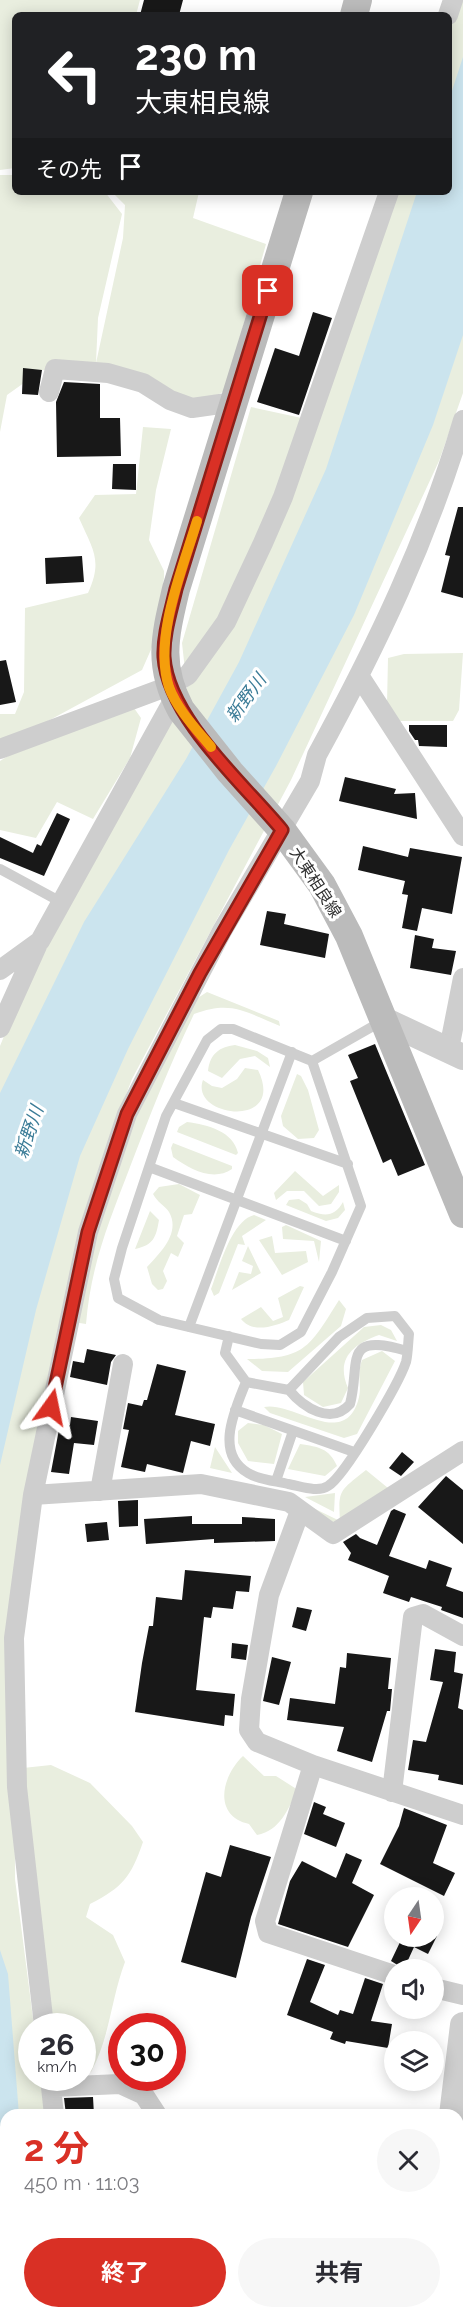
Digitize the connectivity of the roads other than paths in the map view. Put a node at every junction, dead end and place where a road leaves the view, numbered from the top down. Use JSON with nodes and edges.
{"nodes":[{"id":1,"x":298,"y":195,"type":"edge"},
{"id":2,"x":388,"y":195,"type":"edge"},
{"id":3,"x":49,"y":392,"type":"dead end"},
{"id":4,"x":234,"y":402,"type":"junction"},
{"id":5,"x":463,"y":420,"type":"edge"},
{"id":6,"x":360,"y":677,"type":"junction"},
{"id":7,"x":175,"y":698,"type":"junction"},
{"id":8,"x":0,"y":749,"type":"edge"},
{"id":9,"x":279,"y":826,"type":"junction"},
{"id":10,"x":463,"y":836,"type":"edge"},
{"id":11,"x":0,"y":869,"type":"edge"},
{"id":12,"x":60,"y":902,"type":"junction"},
{"id":13,"x":40,"y":940,"type":"junction"},
{"id":14,"x":0,"y":970,"type":"edge"},
{"id":15,"x":463,"y":978,"type":"edge"},
{"id":16,"x":384,"y":1020,"type":"junction"},
{"id":17,"x":0,"y":1028,"type":"edge"},
{"id":18,"x":292,"y":1052,"type":"junction"},
{"id":19,"x":456,"y":1053,"type":"edge"},
{"id":20,"x":312,"y":1061,"type":"junction"},
{"id":21,"x":174,"y":1103,"type":"junction"},
{"id":22,"x":260,"y":1134,"type":"junction"},
{"id":23,"x":348,"y":1164,"type":"junction"},
{"id":24,"x":149,"y":1167,"type":"junction"},
{"id":25,"x":235,"y":1199,"type":"junction"},
{"id":26,"x":463,"y":1214,"type":"edge"},
{"id":27,"x":346,"y":1241,"type":"junction"},
{"id":28,"x":189,"y":1327,"type":"junction"},
{"id":29,"x":229,"y":1336,"type":"junction"},
{"id":30,"x":407,"y":1351,"type":"junction"},
{"id":31,"x":123,"y":1364,"type":"dead end"},
{"id":32,"x":246,"y":1382,"type":"junction"},
{"id":33,"x":289,"y":1390,"type":"junction"},
{"id":34,"x":235,"y":1410,"type":"junction"},
{"id":35,"x":293,"y":1431,"type":"junction"},
{"id":36,"x":463,"y":1451,"type":"edge"},
{"id":37,"x":354,"y":1452,"type":"junction"},
{"id":38,"x":276,"y":1481,"type":"junction"},
{"id":39,"x":100,"y":1491,"type":"junction"},
{"id":40,"x":33,"y":1495,"type":"junction"},
{"id":41,"x":300,"y":1511,"type":"junction"},
{"id":42,"x":463,"y":1635,"type":"edge"},
{"id":43,"x":313,"y":1765,"type":"junction"},
{"id":44,"x":392,"y":1792,"type":"junction"},
{"id":45,"x":463,"y":1815,"type":"edge"},
{"id":46,"x":384,"y":1972,"type":"edge"},
{"id":47,"x":444,"y":1990,"type":"edge"},
{"id":48,"x":463,"y":1995,"type":"edge"},
{"id":49,"x":42,"y":2013,"type":"edge"},
{"id":50,"x":463,"y":2025,"type":"edge"},
{"id":51,"x":96,"y":2083,"type":"edge"},
{"id":52,"x":52,"y":2091,"type":"edge"},
{"id":53,"x":53,"y":2109,"type":"edge"},
{"id":54,"x":153,"y":2109,"type":"edge"},
{"id":55,"x":453,"y":2109,"type":"edge"}],
"edges":[{"from":1,"to":4,"type":"main road","name":"大東相良線"},
{"from":2,"to":7,"type":"street"},
{"from":3,"to":4,"type":"street"},
{"from":4,"to":7,"type":"main road","name":"大東相良線"},
{"from":5,"to":6,"type":"street"},
{"from":6,"to":9,"type":"street"},
{"from":6,"to":10,"type":"street"},
{"from":7,"to":8,"type":"street"},
{"from":7,"to":9,"type":"main road","name":"大東相良線"},
{"from":7,"to":12,"type":"street"},
{"from":9,"to":16,"type":"main road","name":"大東相良線"},
{"from":9,"to":40,"type":"street"},
{"from":11,"to":12,"type":"lane"},
{"from":12,"to":13,"type":"street"},
{"from":13,"to":14,"type":"street"},
{"from":13,"to":17,"type":"street"},
{"from":15,"to":19,"type":"street"},
{"from":16,"to":19,"type":"street"},
{"from":16,"to":20,"type":"lane"},
{"from":16,"to":26,"type":"main road","name":"大東相良線"},
{"from":18,"to":20,"type":"lane"},
{"from":18,"to":21,"type":"lane"},
{"from":18,"to":22,"type":"lane"},
{"from":20,"to":23,"type":"lane"},
{"from":21,"to":22,"type":"lane"},
{"from":21,"to":24,"type":"lane"},
{"from":22,"to":23,"type":"lane"},
{"from":22,"to":25,"type":"lane"},
{"from":23,"to":27,"type":"lane"},
{"from":24,"to":25,"type":"lane"},
{"from":24,"to":28,"type":"lane"},
{"from":25,"to":27,"type":"lane"},
{"from":25,"to":28,"type":"lane"},
{"from":27,"to":29,"type":"lane"},
{"from":28,"to":29,"type":"lane"},
{"from":29,"to":32,"type":"lane"},
{"from":30,"to":33,"type":"lane"},
{"from":30,"to":33,"type":"lane"},
{"from":30,"to":37,"type":"lane"},
{"from":31,"to":39,"type":"street"},
{"from":32,"to":33,"type":"lane"},
{"from":32,"to":34,"type":"lane"},
{"from":34,"to":35,"type":"lane"},
{"from":34,"to":38,"type":"lane"},
{"from":35,"to":37,"type":"lane"},
{"from":35,"to":38,"type":"lane"},
{"from":36,"to":41,"type":"street"},
{"from":37,"to":38,"type":"lane"},
{"from":39,"to":40,"type":"street"},
{"from":39,"to":41,"type":"street"},
{"from":40,"to":49,"type":"street"},
{"from":41,"to":43,"type":"street"},
{"from":42,"to":44,"type":"street"},
{"from":43,"to":44,"type":"street"},
{"from":43,"to":46,"type":"street"},
{"from":44,"to":45,"type":"street"},
{"from":47,"to":48,"type":"street"},
{"from":50,"to":55,"type":"street"},
{"from":51,"to":54,"type":"street"},
{"from":52,"to":53,"type":"street"}]}
